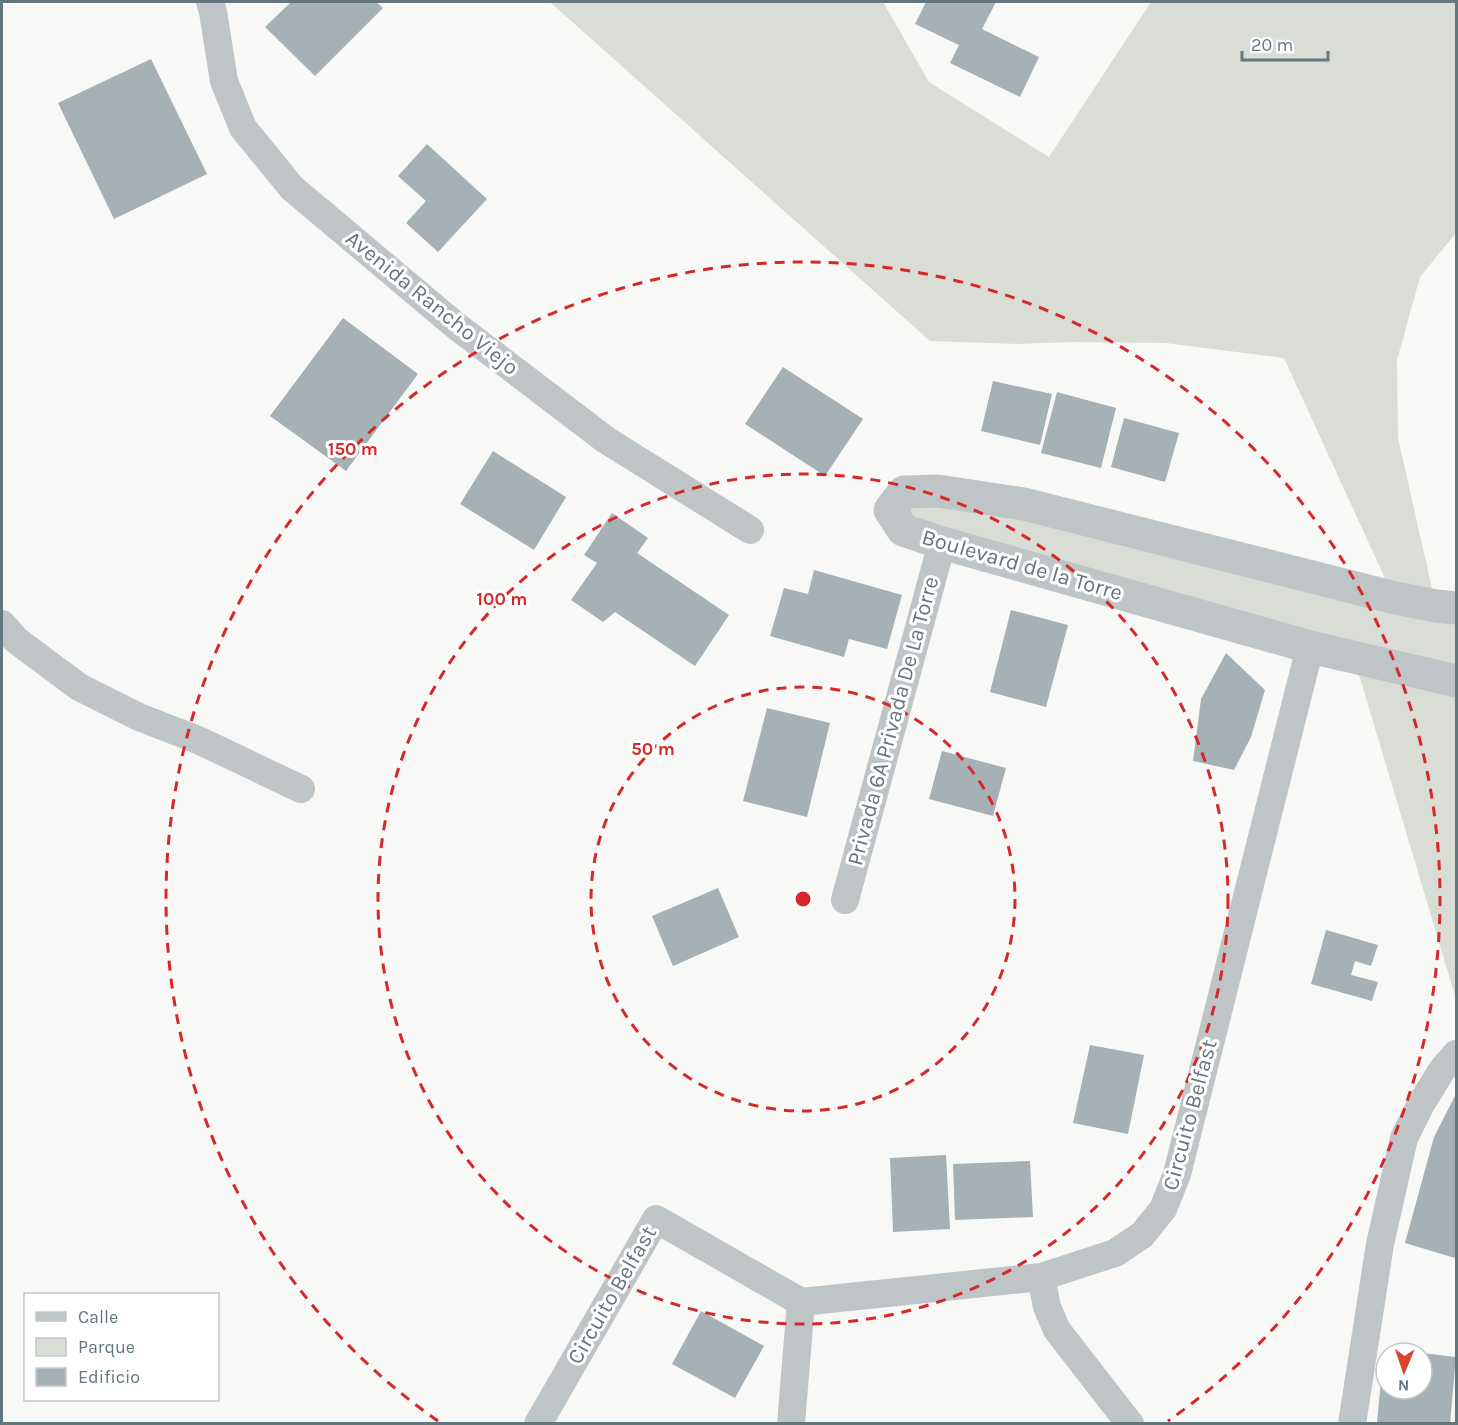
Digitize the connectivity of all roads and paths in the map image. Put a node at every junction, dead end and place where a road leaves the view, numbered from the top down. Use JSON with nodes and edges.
{"nodes":[{"id":1,"x":210,"y":2,"type":"edge"},
{"id":2,"x":750,"y":530,"type":"dead end"},
{"id":3,"x":942,"y":543,"type":"junction"},
{"id":4,"x":1456,"y":608,"type":"edge"},
{"id":5,"x":2,"y":624,"type":"edge"},
{"id":6,"x":1310,"y":647,"type":"junction"},
{"id":7,"x":1456,"y":681,"type":"edge"},
{"id":8,"x":301,"y":789,"type":"dead end"},
{"id":9,"x":845,"y":900,"type":"dead end"},
{"id":10,"x":1456,"y":1054,"type":"edge"},
{"id":11,"x":1041,"y":1277,"type":"junction"},
{"id":12,"x":801,"y":1302,"type":"junction"},
{"id":13,"x":538,"y":1424,"type":"edge"},
{"id":14,"x":791,"y":1424,"type":"edge"},
{"id":15,"x":1130,"y":1424,"type":"edge"},
{"id":16,"x":1352,"y":1424,"type":"edge"}],
"edges":[{"from":1,"to":2,"type":"street","name":"Avenida Rancho Viejo"},
{"from":3,"to":4,"type":"street","name":"Boulevard de la Torre"},
{"from":3,"to":6,"type":"street","name":"Boulevard de la Torre"},
{"from":3,"to":9,"type":"street","name":"Privada 6A Privada De La Torre"},
{"from":5,"to":8,"type":"street"},
{"from":6,"to":7,"type":"street","name":"Boulevard de la Torre"},
{"from":6,"to":11,"type":"street","name":"Circuito Belfast"},
{"from":10,"to":16,"type":"street"},
{"from":11,"to":12,"type":"street","name":"Circuito Belfast"},
{"from":11,"to":15,"type":"street"},
{"from":12,"to":13,"type":"street","name":"Circuito Belfast"},
{"from":12,"to":14,"type":"street"}]}
